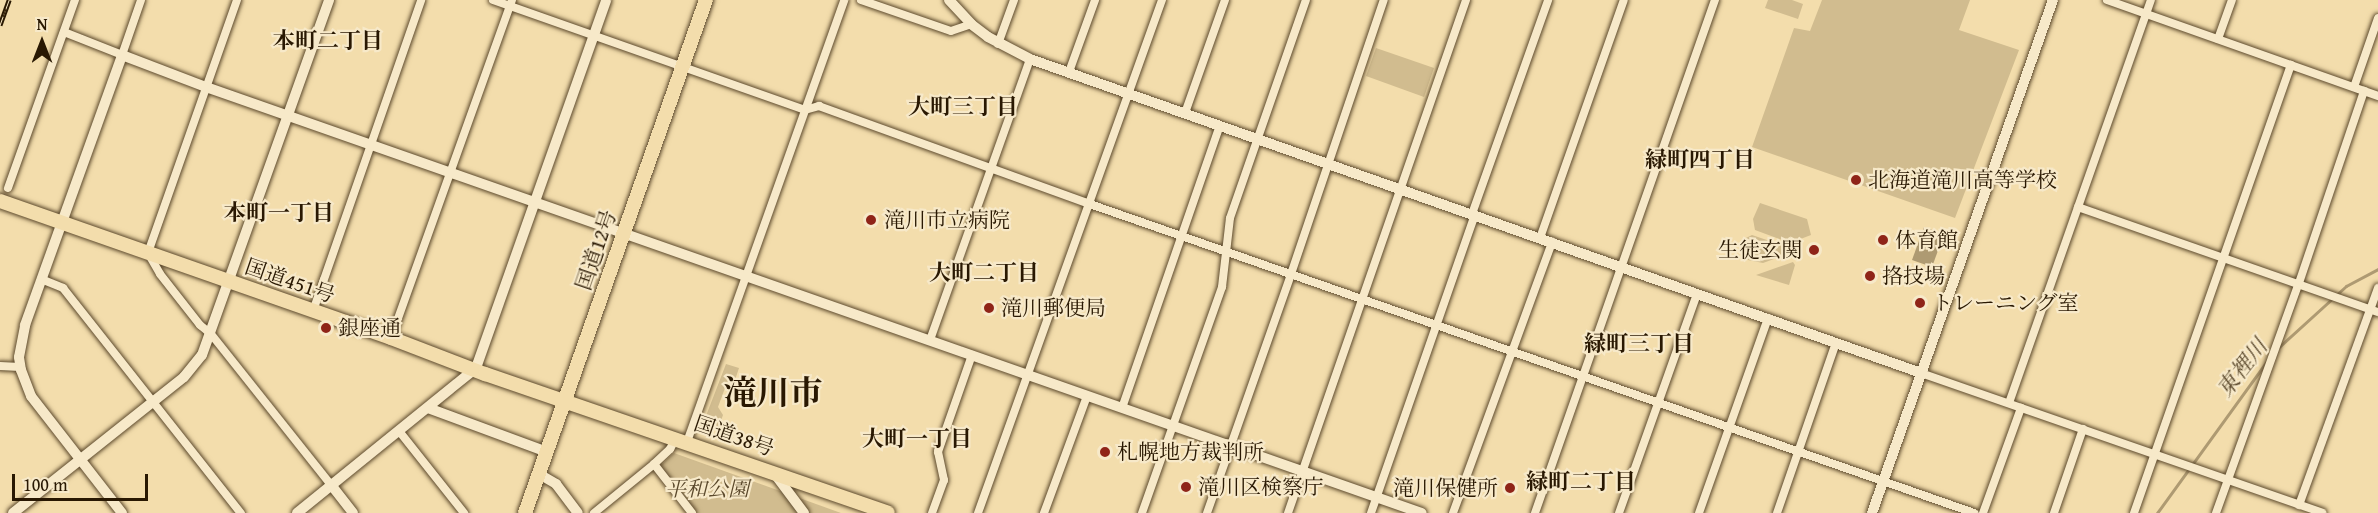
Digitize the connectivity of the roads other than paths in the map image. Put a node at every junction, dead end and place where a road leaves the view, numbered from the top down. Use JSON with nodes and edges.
{"nodes":[{"id":1,"x":75,"y":0,"type":"edge"},
{"id":2,"x":141,"y":0,"type":"edge"},
{"id":3,"x":237,"y":0,"type":"edge"},
{"id":4,"x":329,"y":0,"type":"edge"},
{"id":5,"x":421,"y":0,"type":"edge"},
{"id":6,"x":493,"y":0,"type":"edge"},
{"id":7,"x":606,"y":0,"type":"edge"},
{"id":8,"x":706,"y":0,"type":"edge"},
{"id":9,"x":844,"y":0,"type":"edge"},
{"id":10,"x":861,"y":0,"type":"edge"},
{"id":11,"x":949,"y":0,"type":"edge"},
{"id":12,"x":1014,"y":0,"type":"edge"},
{"id":13,"x":1095,"y":0,"type":"edge"},
{"id":14,"x":1161,"y":0,"type":"edge"},
{"id":15,"x":1225,"y":0,"type":"edge"},
{"id":16,"x":1306,"y":0,"type":"edge"},
{"id":17,"x":1384,"y":0,"type":"edge"},
{"id":18,"x":1466,"y":0,"type":"edge"},
{"id":19,"x":1548,"y":0,"type":"edge"},
{"id":20,"x":1624,"y":0,"type":"edge"},
{"id":21,"x":1715,"y":0,"type":"edge"},
{"id":22,"x":2053,"y":0,"type":"edge"},
{"id":23,"x":2107,"y":0,"type":"edge"},
{"id":24,"x":2151,"y":0,"type":"edge"},
{"id":25,"x":2232,"y":0,"type":"edge"},
{"id":26,"x":511,"y":3,"type":"edge"},
{"id":27,"x":2146,"y":14,"type":"junction"},
{"id":28,"x":2378,"y":18,"type":"edge"},
{"id":29,"x":971,"y":24,"type":"junction"},
{"id":30,"x":64,"y":32,"type":"junction"},
{"id":31,"x":592,"y":35,"type":"junction"},
{"id":32,"x":2218,"y":39,"type":"junction"},
{"id":33,"x":998,"y":44,"type":"junction"},
{"id":34,"x":122,"y":55,"type":"junction"},
{"id":35,"x":1030,"y":59,"type":"junction"},
{"id":36,"x":2291,"y":65,"type":"junction"},
{"id":37,"x":683,"y":66,"type":"junction"},
{"id":38,"x":1069,"y":72,"type":"junction"},
{"id":39,"x":206,"y":87,"type":"junction"},
{"id":40,"x":2354,"y":87,"type":"junction"},
{"id":41,"x":2364,"y":91,"type":"junction"},
{"id":42,"x":1128,"y":93,"type":"junction"},
{"id":43,"x":2378,"y":96,"type":"edge"},
{"id":44,"x":804,"y":110,"type":"junction"},
{"id":45,"x":1185,"y":113,"type":"junction"},
{"id":46,"x":287,"y":114,"type":"junction"},
{"id":47,"x":1220,"y":125,"type":"junction"},
{"id":48,"x":1258,"y":139,"type":"junction"},
{"id":49,"x":370,"y":144,"type":"junction"},
{"id":50,"x":1327,"y":163,"type":"junction"},
{"id":51,"x":991,"y":168,"type":"junction"},
{"id":52,"x":452,"y":172,"type":"junction"},
{"id":53,"x":8,"y":188,"type":"dead end"},
{"id":54,"x":1400,"y":189,"type":"junction"},
{"id":55,"x":0,"y":201,"type":"edge"},
{"id":56,"x":533,"y":201,"type":"junction"},
{"id":57,"x":1087,"y":203,"type":"junction"},
{"id":58,"x":2078,"y":207,"type":"junction"},
{"id":59,"x":1474,"y":215,"type":"junction"},
{"id":60,"x":61,"y":222,"type":"junction"},
{"id":61,"x":624,"y":232,"type":"junction"},
{"id":62,"x":1182,"y":235,"type":"junction"},
{"id":63,"x":1540,"y":238,"type":"junction"},
{"id":64,"x":1552,"y":242,"type":"junction"},
{"id":65,"x":1226,"y":251,"type":"junction"},
{"id":66,"x":148,"y":252,"type":"junction"},
{"id":67,"x":2223,"y":258,"type":"junction"},
{"id":68,"x":1622,"y":266,"type":"junction"},
{"id":69,"x":1292,"y":274,"type":"junction"},
{"id":70,"x":746,"y":275,"type":"junction"},
{"id":71,"x":41,"y":279,"type":"junction"},
{"id":72,"x":229,"y":282,"type":"junction"},
{"id":73,"x":2299,"y":283,"type":"junction"},
{"id":74,"x":2378,"y":288,"type":"edge"},
{"id":75,"x":1697,"y":294,"type":"junction"},
{"id":76,"x":1363,"y":300,"type":"junction"},
{"id":77,"x":313,"y":311,"type":"junction"},
{"id":78,"x":2374,"y":311,"type":"edge"},
{"id":79,"x":1768,"y":318,"type":"junction"},
{"id":80,"x":1438,"y":325,"type":"junction"},
{"id":81,"x":211,"y":334,"type":"junction"},
{"id":82,"x":391,"y":338,"type":"junction"},
{"id":83,"x":930,"y":340,"type":"junction"},
{"id":84,"x":1836,"y":342,"type":"junction"},
{"id":85,"x":1510,"y":351,"type":"junction"},
{"id":86,"x":972,"y":355,"type":"junction"},
{"id":87,"x":0,"y":366,"type":"edge"},
{"id":88,"x":20,"y":367,"type":"junction"},
{"id":89,"x":476,"y":368,"type":"junction"},
{"id":90,"x":1921,"y":373,"type":"junction"},
{"id":91,"x":1027,"y":374,"type":"junction"},
{"id":92,"x":1584,"y":377,"type":"junction"},
{"id":93,"x":1087,"y":396,"type":"junction"},
{"id":94,"x":565,"y":399,"type":"junction"},
{"id":95,"x":153,"y":402,"type":"junction"},
{"id":96,"x":2009,"y":403,"type":"junction"},
{"id":97,"x":1659,"y":404,"type":"junction"},
{"id":98,"x":428,"y":408,"type":"junction"},
{"id":99,"x":1122,"y":408,"type":"junction"},
{"id":100,"x":2021,"y":408,"type":"junction"},
{"id":101,"x":1173,"y":426,"type":"junction"},
{"id":102,"x":1729,"y":429,"type":"junction"},
{"id":103,"x":2083,"y":429,"type":"junction"},
{"id":104,"x":399,"y":431,"type":"junction"},
{"id":105,"x":681,"y":440,"type":"junction"},
{"id":106,"x":1230,"y":446,"type":"junction"},
{"id":107,"x":547,"y":452,"type":"junction"},
{"id":108,"x":1799,"y":453,"type":"junction"},
{"id":109,"x":2155,"y":454,"type":"junction"},
{"id":110,"x":80,"y":460,"type":"junction"},
{"id":111,"x":654,"y":464,"type":"junction"},
{"id":112,"x":1302,"y":471,"type":"junction"},
{"id":113,"x":774,"y":473,"type":"junction"},
{"id":114,"x":539,"y":474,"type":"junction"},
{"id":115,"x":2227,"y":480,"type":"junction"},
{"id":116,"x":1883,"y":482,"type":"junction"},
{"id":117,"x":332,"y":486,"type":"junction"},
{"id":118,"x":1377,"y":497,"type":"junction"},
{"id":119,"x":2299,"y":505,"type":"junction"},
{"id":120,"x":865,"y":510,"type":"edge"},
{"id":121,"x":13,"y":513,"type":"edge"},
{"id":122,"x":122,"y":513,"type":"edge"},
{"id":123,"x":241,"y":513,"type":"edge"},
{"id":124,"x":297,"y":513,"type":"edge"},
{"id":125,"x":353,"y":513,"type":"edge"},
{"id":126,"x":464,"y":513,"type":"edge"},
{"id":127,"x":525,"y":513,"type":"edge"},
{"id":128,"x":578,"y":513,"type":"edge"},
{"id":129,"x":594,"y":513,"type":"edge"},
{"id":130,"x":692,"y":513,"type":"edge"},
{"id":131,"x":804,"y":513,"type":"edge"},
{"id":132,"x":888,"y":513,"type":"edge"},
{"id":133,"x":932,"y":513,"type":"edge"},
{"id":134,"x":978,"y":513,"type":"edge"},
{"id":135,"x":1044,"y":513,"type":"edge"},
{"id":136,"x":1142,"y":513,"type":"edge"},
{"id":137,"x":1207,"y":513,"type":"edge"},
{"id":138,"x":1288,"y":513,"type":"edge"},
{"id":139,"x":1371,"y":513,"type":"edge"},
{"id":140,"x":1422,"y":513,"type":"edge"},
{"id":141,"x":1454,"y":513,"type":"edge"},
{"id":142,"x":1535,"y":513,"type":"edge"},
{"id":143,"x":1619,"y":513,"type":"edge"},
{"id":144,"x":1699,"y":513,"type":"edge"},
{"id":145,"x":1777,"y":513,"type":"edge"},
{"id":146,"x":1872,"y":513,"type":"edge"},
{"id":147,"x":1974,"y":513,"type":"edge"},
{"id":148,"x":1983,"y":513,"type":"edge"},
{"id":149,"x":2054,"y":513,"type":"edge"},
{"id":150,"x":2134,"y":513,"type":"edge"},
{"id":151,"x":2216,"y":513,"type":"edge"},
{"id":152,"x":2322,"y":513,"type":"edge"}],
"edges":[{"from":1,"to":30,"type":"street"},
{"from":2,"to":34,"type":"street"},
{"from":3,"to":39,"type":"street"},
{"from":4,"to":46,"type":"street"},
{"from":5,"to":49,"type":"street"},
{"from":6,"to":26,"type":"street"},
{"from":7,"to":31,"type":"street"},
{"from":8,"to":37,"type":"highway","name":"国道12号"},
{"from":9,"to":44,"type":"street"},
{"from":10,"to":29,"type":"street"},
{"from":11,"to":29,"type":"street"},
{"from":12,"to":33,"type":"street"},
{"from":13,"to":38,"type":"street"},
{"from":14,"to":42,"type":"street"},
{"from":15,"to":45,"type":"street"},
{"from":16,"to":48,"type":"street"},
{"from":17,"to":50,"type":"street"},
{"from":18,"to":54,"type":"street"},
{"from":19,"to":59,"type":"street"},
{"from":20,"to":63,"type":"street"},
{"from":21,"to":68,"type":"street"},
{"from":22,"to":90,"type":"street"},
{"from":23,"to":27,"type":"street"},
{"from":24,"to":27,"type":"street"},
{"from":25,"to":32,"type":"street"},
{"from":26,"to":31,"type":"street"},
{"from":26,"to":52,"type":"street"},
{"from":27,"to":32,"type":"street"},
{"from":27,"to":58,"type":"street"},
{"from":28,"to":40,"type":"street"},
{"from":29,"to":33,"type":"street"},
{"from":30,"to":34,"type":"street"},
{"from":30,"to":53,"type":"street"},
{"from":31,"to":37,"type":"street"},
{"from":31,"to":56,"type":"street"},
{"from":32,"to":36,"type":"street"},
{"from":33,"to":35,"type":"street"},
{"from":34,"to":39,"type":"street"},
{"from":34,"to":60,"type":"street"},
{"from":35,"to":38,"type":"street"},
{"from":35,"to":51,"type":"street"},
{"from":36,"to":40,"type":"street"},
{"from":36,"to":67,"type":"street"},
{"from":37,"to":44,"type":"street"},
{"from":37,"to":61,"type":"highway","name":"国道12号"},
{"from":38,"to":42,"type":"street"},
{"from":39,"to":46,"type":"street"},
{"from":39,"to":66,"type":"street"},
{"from":40,"to":41,"type":"street"},
{"from":41,"to":43,"type":"street"},
{"from":41,"to":73,"type":"street"},
{"from":42,"to":45,"type":"street"},
{"from":42,"to":57,"type":"street"},
{"from":44,"to":51,"type":"street"},
{"from":44,"to":70,"type":"street"},
{"from":45,"to":47,"type":"street"},
{"from":46,"to":49,"type":"street"},
{"from":46,"to":72,"type":"street"},
{"from":47,"to":48,"type":"street"},
{"from":47,"to":62,"type":"street"},
{"from":48,"to":50,"type":"street"},
{"from":48,"to":65,"type":"street"},
{"from":49,"to":52,"type":"street"},
{"from":49,"to":77,"type":"street"},
{"from":50,"to":54,"type":"street"},
{"from":50,"to":69,"type":"street"},
{"from":51,"to":57,"type":"street"},
{"from":51,"to":83,"type":"street"},
{"from":52,"to":56,"type":"street"},
{"from":52,"to":82,"type":"street"},
{"from":54,"to":59,"type":"street"},
{"from":54,"to":76,"type":"street"},
{"from":55,"to":60,"type":"highway","name":"国道451号"},
{"from":56,"to":61,"type":"street"},
{"from":56,"to":89,"type":"street"},
{"from":57,"to":62,"type":"street"},
{"from":57,"to":91,"type":"street"},
{"from":58,"to":67,"type":"street"},
{"from":58,"to":96,"type":"street"},
{"from":59,"to":63,"type":"street"},
{"from":59,"to":80,"type":"street"},
{"from":60,"to":66,"type":"highway","name":"国道451号"},
{"from":60,"to":71,"type":"street"},
{"from":61,"to":70,"type":"street"},
{"from":61,"to":94,"type":"highway","name":"国道12号"},
{"from":62,"to":65,"type":"street"},
{"from":62,"to":99,"type":"street"},
{"from":63,"to":64,"type":"street"},
{"from":64,"to":68,"type":"street"},
{"from":64,"to":85,"type":"street"},
{"from":65,"to":69,"type":"street"},
{"from":65,"to":101,"type":"street"},
{"from":66,"to":72,"type":"highway","name":"国道451号"},
{"from":66,"to":81,"type":"street"},
{"from":67,"to":73,"type":"street"},
{"from":67,"to":109,"type":"street"},
{"from":68,"to":75,"type":"street"},
{"from":68,"to":92,"type":"street"},
{"from":69,"to":76,"type":"street"},
{"from":69,"to":106,"type":"street"},
{"from":70,"to":83,"type":"street"},
{"from":70,"to":105,"type":"street"},
{"from":71,"to":88,"type":"street"},
{"from":71,"to":95,"type":"street"},
{"from":72,"to":77,"type":"highway","name":"国道451号"},
{"from":72,"to":81,"type":"street"},
{"from":73,"to":78,"type":"street"},
{"from":73,"to":115,"type":"street"},
{"from":74,"to":78,"type":"street"},
{"from":75,"to":79,"type":"street"},
{"from":75,"to":97,"type":"street"},
{"from":76,"to":80,"type":"street"},
{"from":76,"to":112,"type":"street"},
{"from":77,"to":82,"type":"highway","name":"国道451号"},
{"from":78,"to":119,"type":"street"},
{"from":79,"to":84,"type":"street"},
{"from":79,"to":102,"type":"street"},
{"from":80,"to":85,"type":"street"},
{"from":80,"to":118,"type":"street"},
{"from":81,"to":95,"type":"street"},
{"from":81,"to":117,"type":"street"},
{"from":82,"to":89,"type":"highway","name":"国道451号"},
{"from":83,"to":86,"type":"street"},
{"from":84,"to":90,"type":"street"},
{"from":84,"to":108,"type":"street"},
{"from":85,"to":92,"type":"street"},
{"from":85,"to":141,"type":"street"},
{"from":86,"to":91,"type":"street"},
{"from":86,"to":133,"type":"street"},
{"from":87,"to":88,"type":"street"},
{"from":88,"to":110,"type":"street"},
{"from":89,"to":94,"type":"highway","name":"国道451号"},
{"from":89,"to":98,"type":"street"},
{"from":90,"to":96,"type":"street"},
{"from":90,"to":116,"type":"street"},
{"from":91,"to":93,"type":"street"},
{"from":91,"to":134,"type":"street"},
{"from":92,"to":97,"type":"street"},
{"from":92,"to":142,"type":"street"},
{"from":93,"to":99,"type":"street"},
{"from":93,"to":135,"type":"street"},
{"from":94,"to":105,"type":"highway","name":"国道38号"},
{"from":94,"to":107,"type":"highway","name":"国道12号"},
{"from":95,"to":110,"type":"street"},
{"from":95,"to":123,"type":"street"},
{"from":96,"to":100,"type":"street"},
{"from":97,"to":102,"type":"street"},
{"from":97,"to":143,"type":"street"},
{"from":98,"to":104,"type":"street"},
{"from":98,"to":107,"type":"street"},
{"from":99,"to":101,"type":"street"},
{"from":100,"to":103,"type":"street"},
{"from":100,"to":148,"type":"street"},
{"from":101,"to":106,"type":"street"},
{"from":101,"to":136,"type":"street"},
{"from":102,"to":108,"type":"street"},
{"from":102,"to":144,"type":"street"},
{"from":103,"to":109,"type":"street"},
{"from":103,"to":149,"type":"street"},
{"from":104,"to":117,"type":"street"},
{"from":104,"to":126,"type":"street"},
{"from":105,"to":111,"type":"street"},
{"from":105,"to":113,"type":"highway","name":"国道38号"},
{"from":106,"to":112,"type":"street"},
{"from":106,"to":137,"type":"street"},
{"from":107,"to":114,"type":"highway","name":"国道12号"},
{"from":108,"to":116,"type":"street"},
{"from":108,"to":145,"type":"street"},
{"from":109,"to":115,"type":"street"},
{"from":109,"to":150,"type":"street"},
{"from":110,"to":121,"type":"street"},
{"from":110,"to":122,"type":"street"},
{"from":111,"to":129,"type":"street"},
{"from":111,"to":130,"type":"street"},
{"from":112,"to":118,"type":"street"},
{"from":112,"to":138,"type":"street"},
{"from":113,"to":120,"type":"highway","name":"国道38号"},
{"from":113,"to":131,"type":"street"},
{"from":114,"to":127,"type":"highway","name":"国道12号"},
{"from":114,"to":128,"type":"street"},
{"from":115,"to":119,"type":"street"},
{"from":115,"to":151,"type":"street"},
{"from":116,"to":146,"type":"street"},
{"from":116,"to":147,"type":"street"},
{"from":117,"to":124,"type":"street"},
{"from":117,"to":125,"type":"street"},
{"from":118,"to":139,"type":"street"},
{"from":118,"to":140,"type":"street"},
{"from":119,"to":152,"type":"street"},
{"from":120,"to":132,"type":"highway","name":"国道38号"}]}
